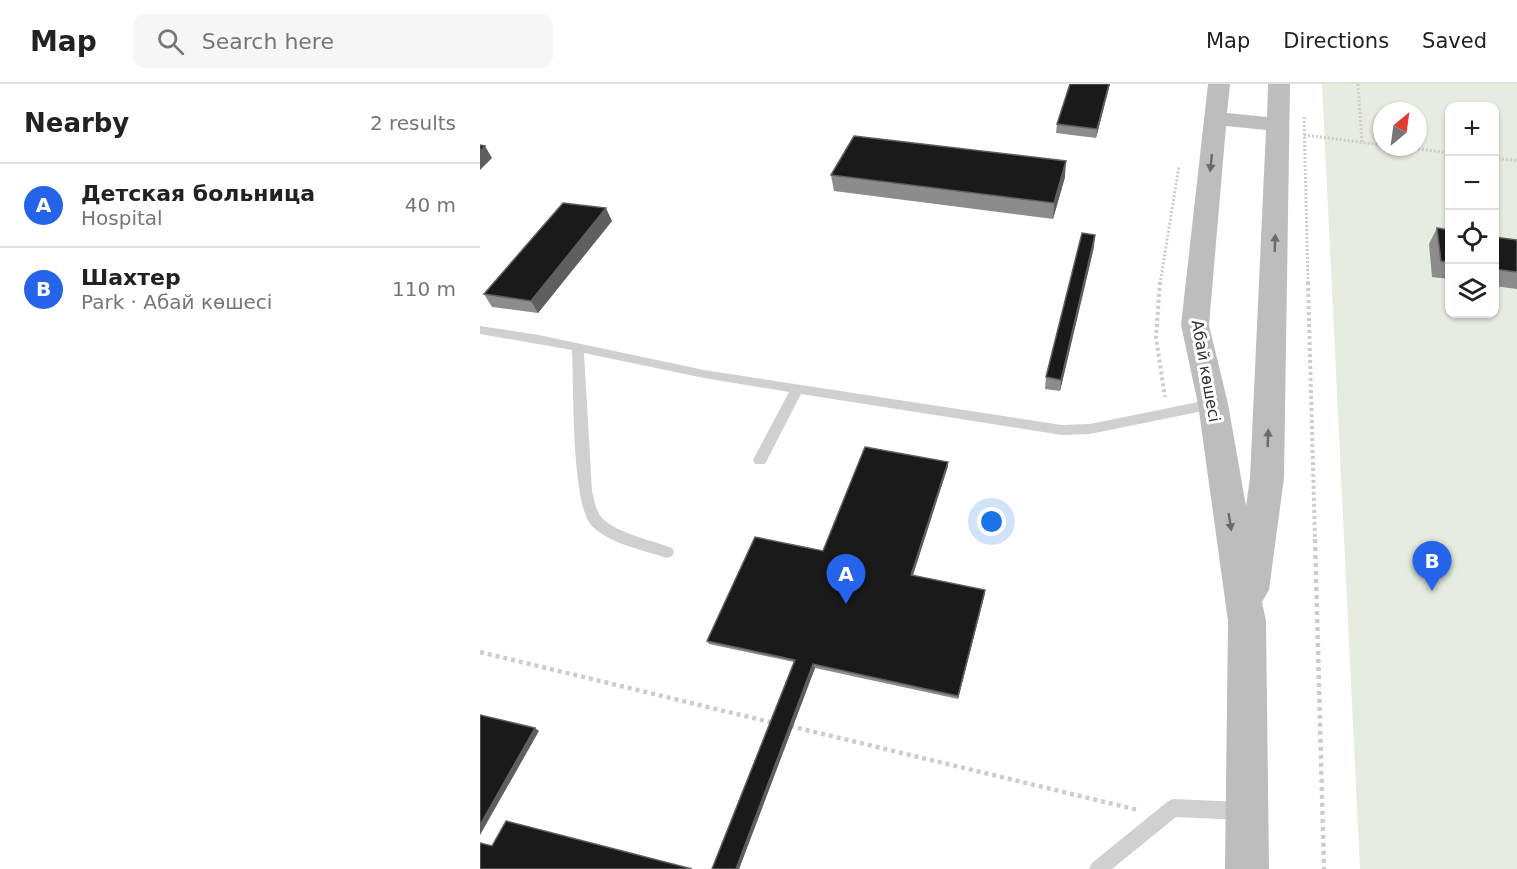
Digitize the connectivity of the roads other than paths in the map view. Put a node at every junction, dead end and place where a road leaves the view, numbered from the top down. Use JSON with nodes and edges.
{"nodes":[{"id":1,"x":1219,"y":84,"type":"edge"},
{"id":2,"x":1279,"y":84,"type":"edge"},
{"id":3,"x":1215,"y":118,"type":"junction"},
{"id":4,"x":1296,"y":125,"type":"junction"},
{"id":5,"x":480,"y":330,"type":"edge"},
{"id":6,"x":578,"y":348,"type":"junction"},
{"id":7,"x":797,"y":389,"type":"junction"},
{"id":8,"x":1213,"y":404,"type":"junction"},
{"id":9,"x":760,"y":460,"type":"dead end"},
{"id":10,"x":1223,"y":474,"type":"junction"},
{"id":11,"x":1267,"y":478,"type":"junction"},
{"id":12,"x":667,"y":552,"type":"dead end"},
{"id":13,"x":1246,"y":621,"type":"junction"},
{"id":14,"x":1249,"y":811,"type":"junction"},
{"id":15,"x":1098,"y":869,"type":"edge"},
{"id":16,"x":1247,"y":869,"type":"edge"}],
"edges":[{"from":1,"to":3,"type":"main road","name":"Абай көшесі"},
{"from":2,"to":4,"type":"main road","name":"Абай көшесі"},
{"from":3,"to":4,"type":"main road"},
{"from":3,"to":8,"type":"main road","name":"Абай көшесі","one_way":true},
{"from":11,"to":4,"type":"main road","name":"Абай көшесі","one_way":true},
{"from":5,"to":6,"type":"lane"},
{"from":6,"to":7,"type":"lane"},
{"from":6,"to":12,"type":"lane"},
{"from":7,"to":8,"type":"lane"},
{"from":7,"to":9,"type":"lane"},
{"from":8,"to":10,"type":"main road","name":"Абай көшесі"},
{"from":10,"to":11,"type":"main road"},
{"from":10,"to":13,"type":"main road","name":"Абай көшесі","one_way":true},
{"from":11,"to":13,"type":"main road","name":"Абай көшесі"},
{"from":13,"to":14,"type":"main road","name":"Абай көшесі"},
{"from":14,"to":15,"type":"lane"},
{"from":14,"to":16,"type":"main road","name":"Абай көшесі"}]}
